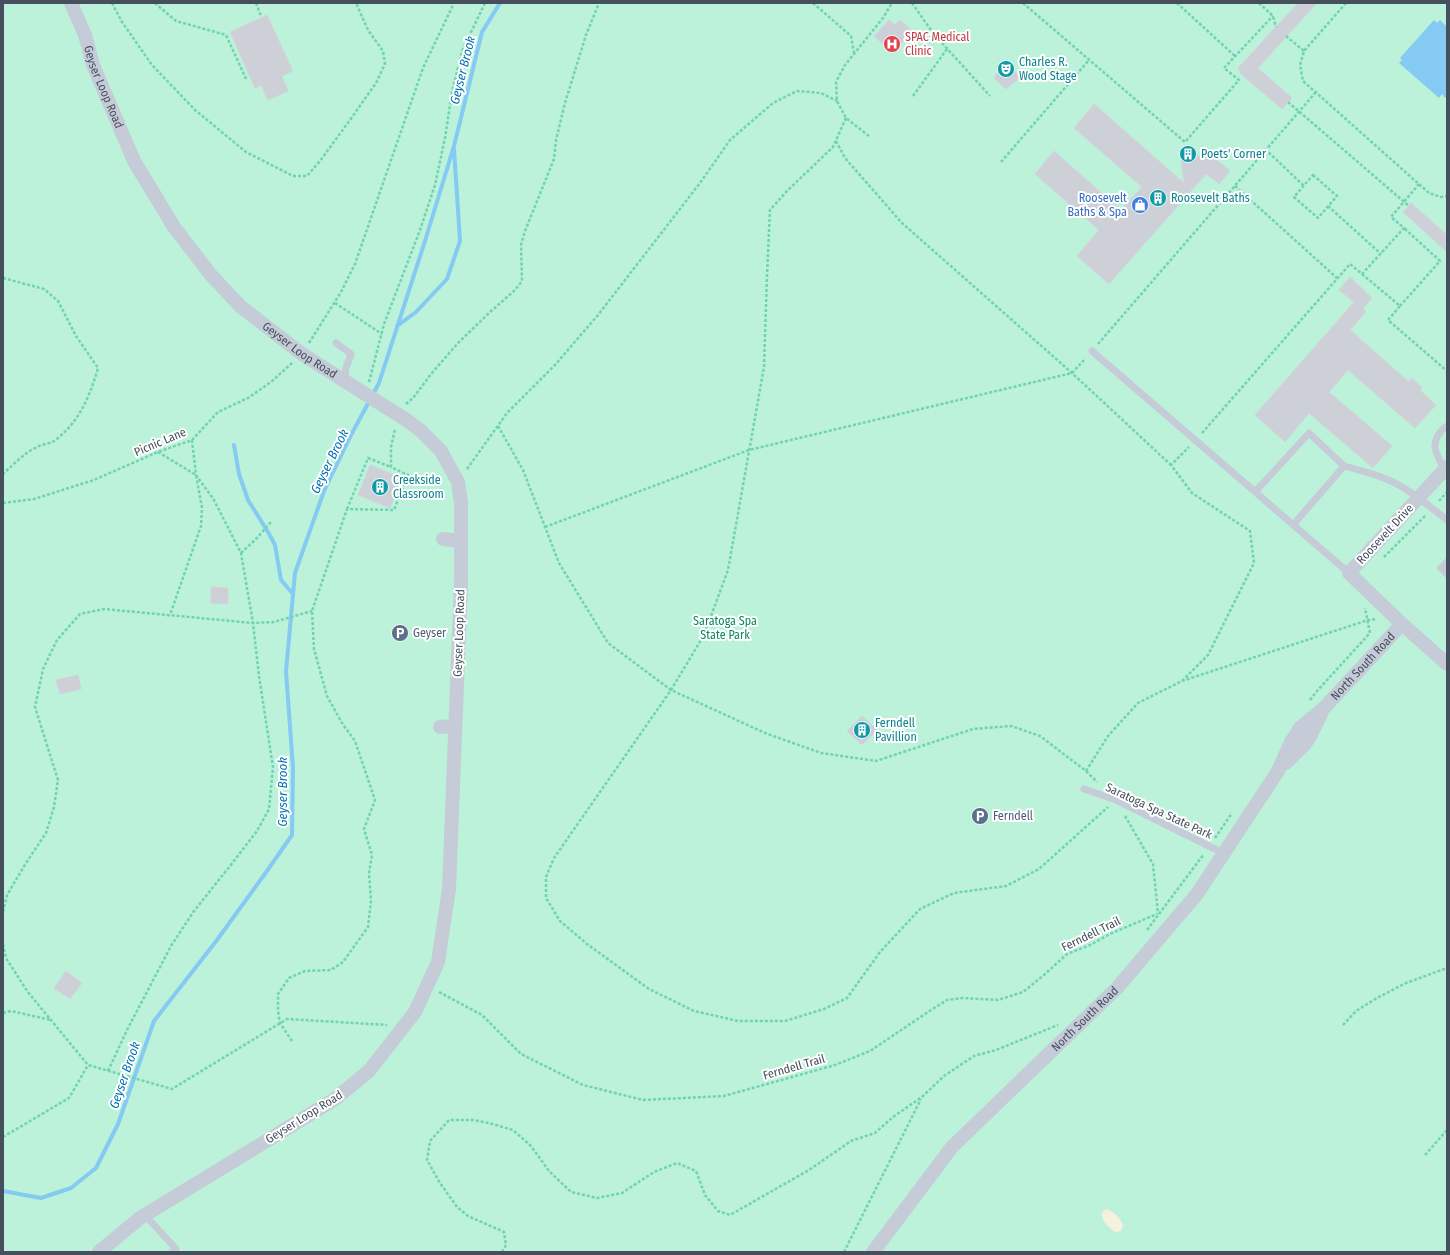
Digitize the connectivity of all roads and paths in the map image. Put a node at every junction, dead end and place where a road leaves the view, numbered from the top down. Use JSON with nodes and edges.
{"nodes":[{"id":1,"x":71,"y":3,"type":"edge"},
{"id":2,"x":112,"y":3,"type":"edge"},
{"id":3,"x":156,"y":3,"type":"edge"},
{"id":4,"x":256,"y":3,"type":"edge"},
{"id":5,"x":356,"y":3,"type":"edge"},
{"id":6,"x":454,"y":3,"type":"edge"},
{"id":7,"x":485,"y":3,"type":"edge"},
{"id":8,"x":599,"y":3,"type":"edge"},
{"id":9,"x":813,"y":3,"type":"edge"},
{"id":10,"x":892,"y":3,"type":"edge"},
{"id":11,"x":912,"y":3,"type":"edge"},
{"id":12,"x":1023,"y":3,"type":"edge"},
{"id":13,"x":1177,"y":3,"type":"edge"},
{"id":14,"x":1259,"y":3,"type":"edge"},
{"id":15,"x":1346,"y":3,"type":"edge"},
{"id":16,"x":261,"y":16,"type":"dead end"},
{"id":17,"x":1273,"y":16,"type":"junction"},
{"id":18,"x":1276,"y":26,"type":"dead end"},
{"id":19,"x":1286,"y":36,"type":"dead end"},
{"id":20,"x":948,"y":49,"type":"junction"},
{"id":21,"x":1304,"y":51,"type":"junction"},
{"id":22,"x":854,"y":53,"type":"junction"},
{"id":23,"x":1236,"y":56,"type":"junction"},
{"id":24,"x":1089,"y":60,"type":"junction"},
{"id":25,"x":247,"y":81,"type":"dead end"},
{"id":26,"x":1316,"y":92,"type":"junction"},
{"id":27,"x":913,"y":96,"type":"dead end"},
{"id":28,"x":990,"y":96,"type":"dead end"},
{"id":29,"x":837,"y":101,"type":"junction"},
{"id":30,"x":1288,"y":102,"type":"dead end"},
{"id":31,"x":1299,"y":111,"type":"junction"},
{"id":32,"x":846,"y":118,"type":"junction"},
{"id":33,"x":870,"y":136,"type":"dead end"},
{"id":34,"x":836,"y":141,"type":"junction"},
{"id":35,"x":1266,"y":149,"type":"junction"},
{"id":36,"x":1001,"y":162,"type":"dead end"},
{"id":37,"x":1419,"y":184,"type":"junction"},
{"id":38,"x":1235,"y":186,"type":"junction"},
{"id":39,"x":1304,"y":186,"type":"junction"},
{"id":40,"x":1447,"y":196,"type":"edge"},
{"id":41,"x":1404,"y":202,"type":"junction"},
{"id":42,"x":1328,"y":206,"type":"junction"},
{"id":43,"x":1409,"y":206,"type":"dead end"},
{"id":44,"x":1404,"y":228,"type":"junction"},
{"id":45,"x":1381,"y":254,"type":"junction"},
{"id":46,"x":1362,"y":274,"type":"junction"},
{"id":47,"x":3,"y":278,"type":"edge"},
{"id":48,"x":1337,"y":278,"type":"junction"},
{"id":49,"x":335,"y":303,"type":"junction"},
{"id":50,"x":1400,"y":306,"type":"junction"},
{"id":51,"x":382,"y":334,"type":"junction"},
{"id":52,"x":336,"y":343,"type":"dead end"},
{"id":53,"x":1097,"y":345,"type":"dead end"},
{"id":54,"x":1092,"y":351,"type":"dead end"},
{"id":55,"x":302,"y":354,"type":"junction"},
{"id":56,"x":1084,"y":360,"type":"dead end"},
{"id":57,"x":1447,"y":371,"type":"edge"},
{"id":58,"x":1072,"y":373,"type":"junction"},
{"id":59,"x":344,"y":381,"type":"junction"},
{"id":60,"x":363,"y":393,"type":"junction"},
{"id":61,"x":396,"y":413,"type":"junction"},
{"id":62,"x":498,"y":426,"type":"junction"},
{"id":63,"x":1447,"y":426,"type":"edge"},
{"id":64,"x":192,"y":440,"type":"junction"},
{"id":65,"x":1195,"y":440,"type":"junction"},
{"id":66,"x":748,"y":450,"type":"junction"},
{"id":67,"x":158,"y":452,"type":"junction"},
{"id":68,"x":1171,"y":465,"type":"junction"},
{"id":69,"x":1344,"y":466,"type":"junction"},
{"id":70,"x":391,"y":467,"type":"junction"},
{"id":71,"x":1445,"y":469,"type":"edge"},
{"id":72,"x":3,"y":474,"type":"edge"},
{"id":73,"x":196,"y":475,"type":"junction"},
{"id":74,"x":458,"y":482,"type":"junction"},
{"id":75,"x":1255,"y":492,"type":"junction"},
{"id":76,"x":1447,"y":492,"type":"edge"},
{"id":77,"x":1419,"y":498,"type":"junction"},
{"id":78,"x":3,"y":503,"type":"edge"},
{"id":79,"x":348,"y":509,"type":"junction"},
{"id":80,"x":1433,"y":509,"type":"junction"},
{"id":81,"x":1447,"y":520,"type":"edge"},
{"id":82,"x":271,"y":522,"type":"dead end"},
{"id":83,"x":1293,"y":525,"type":"junction"},
{"id":84,"x":545,"y":527,"type":"junction"},
{"id":85,"x":443,"y":539,"type":"dead end"},
{"id":86,"x":461,"y":541,"type":"junction"},
{"id":87,"x":241,"y":554,"type":"junction"},
{"id":88,"x":1380,"y":562,"type":"dead end"},
{"id":89,"x":1447,"y":562,"type":"edge"},
{"id":90,"x":1348,"y":573,"type":"junction"},
{"id":91,"x":1447,"y":574,"type":"edge"},
{"id":92,"x":312,"y":611,"type":"junction"},
{"id":93,"x":170,"y":615,"type":"junction"},
{"id":94,"x":1381,"y":620,"type":"dead end"},
{"id":95,"x":253,"y":623,"type":"junction"},
{"id":96,"x":1402,"y":624,"type":"junction"},
{"id":97,"x":1447,"y":664,"type":"edge"},
{"id":98,"x":1182,"y":681,"type":"junction"},
{"id":99,"x":671,"y":690,"type":"junction"},
{"id":100,"x":455,"y":726,"type":"junction"},
{"id":101,"x":440,"y":727,"type":"dead end"},
{"id":102,"x":1084,"y":789,"type":"dead end"},
{"id":103,"x":1116,"y":800,"type":"junction"},
{"id":104,"x":1225,"y":854,"type":"junction"},
{"id":105,"x":3,"y":912,"type":"edge"},
{"id":106,"x":1158,"y":914,"type":"junction"},
{"id":107,"x":1145,"y":931,"type":"dead end"},
{"id":108,"x":3,"y":944,"type":"edge"},
{"id":109,"x":1447,"y":968,"type":"edge"},
{"id":110,"x":426,"y":986,"type":"junction"},
{"id":111,"x":3,"y":1013,"type":"edge"},
{"id":112,"x":52,"y":1021,"type":"junction"},
{"id":113,"x":280,"y":1023,"type":"junction"},
{"id":114,"x":1060,"y":1024,"type":"dead end"},
{"id":115,"x":1343,"y":1025,"type":"dead end"},
{"id":116,"x":404,"y":1026,"type":"junction"},
{"id":117,"x":292,"y":1041,"type":"dead end"},
{"id":118,"x":88,"y":1065,"type":"junction"},
{"id":119,"x":108,"y":1070,"type":"junction"},
{"id":120,"x":922,"y":1097,"type":"junction"},
{"id":121,"x":1447,"y":1130,"type":"edge"},
{"id":122,"x":3,"y":1137,"type":"edge"},
{"id":123,"x":1425,"y":1155,"type":"dead end"},
{"id":124,"x":145,"y":1215,"type":"junction"},
{"id":125,"x":99,"y":1252,"type":"edge"},
{"id":126,"x":172,"y":1252,"type":"edge"},
{"id":127,"x":502,"y":1252,"type":"edge"},
{"id":128,"x":844,"y":1252,"type":"edge"},
{"id":129,"x":873,"y":1252,"type":"edge"}],
"edges":[{"from":1,"to":55,"type":"street","name":"Geyser Loop Road"},
{"from":2,"to":5,"type":"path"},
{"from":3,"to":25,"type":"path"},
{"from":4,"to":16,"type":"path"},
{"from":6,"to":49,"type":"path","name":"Picnic Lane"},
{"from":7,"to":51,"type":"path"},
{"from":8,"to":61,"type":"path"},
{"from":9,"to":22,"type":"path"},
{"from":10,"to":22,"type":"path"},
{"from":11,"to":20,"type":"path"},
{"from":12,"to":24,"type":"path"},
{"from":13,"to":23,"type":"path"},
{"from":14,"to":17,"type":"path"},
{"from":15,"to":21,"type":"path"},
{"from":17,"to":18,"type":"path"},
{"from":17,"to":23,"type":"path"},
{"from":19,"to":21,"type":"path"},
{"from":20,"to":27,"type":"path"},
{"from":20,"to":28,"type":"path"},
{"from":21,"to":26,"type":"path"},
{"from":22,"to":29,"type":"path"},
{"from":23,"to":24,"type":"path"},
{"from":24,"to":36,"type":"path"},
{"from":26,"to":31,"type":"path"},
{"from":26,"to":37,"type":"path"},
{"from":29,"to":32,"type":"path"},
{"from":29,"to":62,"type":"path"},
{"from":30,"to":31,"type":"path"},
{"from":31,"to":35,"type":"path"},
{"from":31,"to":41,"type":"path"},
{"from":32,"to":33,"type":"path"},
{"from":32,"to":34,"type":"path"},
{"from":34,"to":58,"type":"path"},
{"from":34,"to":66,"type":"path"},
{"from":35,"to":38,"type":"path"},
{"from":35,"to":39,"type":"path"},
{"from":37,"to":40,"type":"path"},
{"from":37,"to":41,"type":"path"},
{"from":38,"to":48,"type":"path"},
{"from":38,"to":53,"type":"path"},
{"from":39,"to":42,"type":"path"},
{"from":39,"to":42,"type":"path"},
{"from":41,"to":43,"type":"path"},
{"from":41,"to":44,"type":"path"},
{"from":42,"to":45,"type":"path"},
{"from":44,"to":45,"type":"path"},
{"from":44,"to":50,"type":"path"},
{"from":45,"to":46,"type":"path"},
{"from":46,"to":48,"type":"path"},
{"from":46,"to":50,"type":"path"},
{"from":47,"to":72,"type":"path"},
{"from":48,"to":65,"type":"path"},
{"from":49,"to":51,"type":"path"},
{"from":49,"to":55,"type":"path","name":"Picnic Lane"},
{"from":50,"to":57,"type":"path"},
{"from":51,"to":60,"type":"path"},
{"from":52,"to":59,"type":"lane"},
{"from":54,"to":65,"type":"lane"},
{"from":55,"to":59,"type":"street","name":"Geyser Loop Road"},
{"from":55,"to":64,"type":"path","name":"Picnic Lane"},
{"from":56,"to":58,"type":"path"},
{"from":58,"to":66,"type":"path"},
{"from":58,"to":68,"type":"path"},
{"from":59,"to":60,"type":"street","name":"Geyser Loop Road"},
{"from":60,"to":61,"type":"street","name":"Geyser Loop Road"},
{"from":61,"to":70,"type":"path"},
{"from":61,"to":74,"type":"street","name":"Geyser Loop Road"},
{"from":62,"to":74,"type":"path"},
{"from":62,"to":84,"type":"path"},
{"from":63,"to":71,"type":"lane"},
{"from":64,"to":67,"type":"path","name":"Picnic Lane"},
{"from":64,"to":73,"type":"path"},
{"from":65,"to":68,"type":"path"},
{"from":65,"to":75,"type":"lane"},
{"from":66,"to":84,"type":"path"},
{"from":66,"to":99,"type":"path"},
{"from":67,"to":73,"type":"path"},
{"from":67,"to":78,"type":"path","name":"Picnic Lane"},
{"from":68,"to":98,"type":"path"},
{"from":69,"to":75,"type":"lane"},
{"from":69,"to":77,"type":"lane"},
{"from":69,"to":83,"type":"lane"},
{"from":70,"to":79,"type":"path"},
{"from":70,"to":79,"type":"path"},
{"from":71,"to":77,"type":"street","name":"Roosevelt Drive"},
{"from":73,"to":87,"type":"path"},
{"from":73,"to":93,"type":"path"},
{"from":74,"to":86,"type":"street","name":"Geyser Loop Road"},
{"from":75,"to":83,"type":"lane"},
{"from":76,"to":80,"type":"path"},
{"from":77,"to":80,"type":"lane"},
{"from":77,"to":90,"type":"street","name":"Roosevelt Drive"},
{"from":79,"to":92,"type":"path"},
{"from":80,"to":81,"type":"lane"},
{"from":80,"to":88,"type":"path"},
{"from":82,"to":87,"type":"path"},
{"from":83,"to":90,"type":"lane"},
{"from":84,"to":99,"type":"path"},
{"from":85,"to":86,"type":"street"},
{"from":86,"to":100,"type":"street","name":"Geyser Loop Road"},
{"from":87,"to":95,"type":"path"},
{"from":89,"to":91,"type":"lane"},
{"from":90,"to":96,"type":"street","name":"Roosevelt Drive"},
{"from":92,"to":95,"type":"path"},
{"from":92,"to":113,"type":"path"},
{"from":93,"to":95,"type":"path"},
{"from":93,"to":105,"type":"path"},
{"from":94,"to":98,"type":"path"},
{"from":95,"to":119,"type":"path"},
{"from":96,"to":97,"type":"street","name":"Roosevelt Drive"},
{"from":96,"to":104,"type":"street","name":"North South Road"},
{"from":98,"to":99,"type":"path"},
{"from":99,"to":103,"type":"path"},
{"from":100,"to":101,"type":"street"},
{"from":100,"to":110,"type":"street","name":"Geyser Loop Road"},
{"from":102,"to":103,"type":"lane","name":"Saratoga Spa State Park"},
{"from":103,"to":104,"type":"lane","name":"Saratoga Spa State Park"},
{"from":103,"to":106,"type":"path"},
{"from":104,"to":129,"type":"street","name":"North South Road"},
{"from":106,"to":107,"type":"path"},
{"from":106,"to":110,"type":"path","name":"Ferndell Trail"},
{"from":108,"to":112,"type":"path"},
{"from":109,"to":115,"type":"path"},
{"from":110,"to":116,"type":"street","name":"Geyser Loop Road"},
{"from":111,"to":112,"type":"path"},
{"from":112,"to":118,"type":"path"},
{"from":113,"to":116,"type":"path"},
{"from":113,"to":117,"type":"path"},
{"from":113,"to":119,"type":"path"},
{"from":114,"to":120,"type":"path"},
{"from":116,"to":124,"type":"street","name":"Geyser Loop Road"},
{"from":118,"to":119,"type":"path"},
{"from":118,"to":122,"type":"path"},
{"from":120,"to":127,"type":"path"},
{"from":120,"to":128,"type":"path"},
{"from":121,"to":123,"type":"path"},
{"from":124,"to":125,"type":"street","name":"Geyser Loop Road"},
{"from":124,"to":126,"type":"lane"}]}
